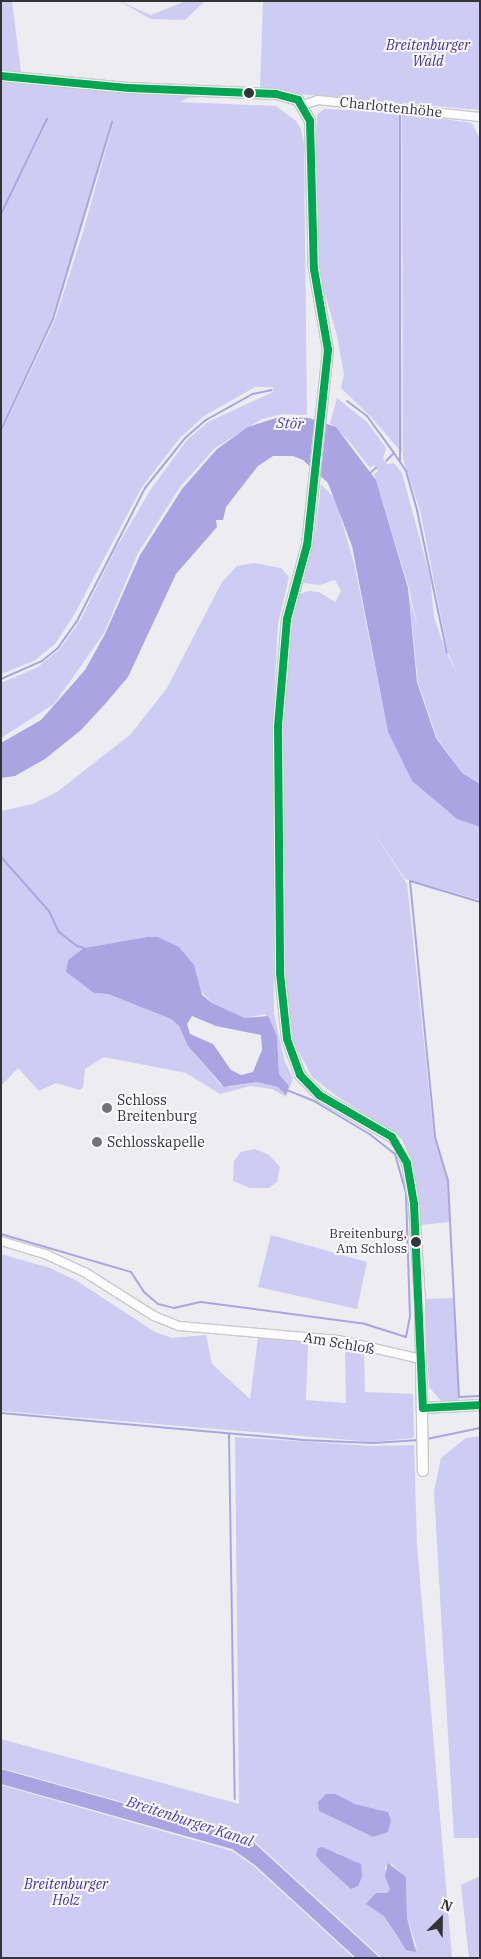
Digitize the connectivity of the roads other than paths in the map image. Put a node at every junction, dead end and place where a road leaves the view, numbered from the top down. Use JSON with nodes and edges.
{"nodes":[{"id":1,"x":1,"y":76,"type":"edge"},
{"id":2,"x":302,"y":105,"type":"junction"},
{"id":3,"x":480,"y":117,"type":"edge"},
{"id":4,"x":1,"y":1240,"type":"edge"},
{"id":5,"x":421,"y":1360,"type":"junction"},
{"id":6,"x":480,"y":1405,"type":"edge"},
{"id":7,"x":423,"y":1408,"type":"junction"},
{"id":8,"x":423,"y":1471,"type":"dead end"}],
"edges":[{"from":1,"to":2,"type":"main road"},
{"from":2,"to":3,"type":"street","name":"Charlottenhöhe"},
{"from":2,"to":5,"type":"main road"},
{"from":4,"to":5,"type":"street","name":"Am Schloß"},
{"from":5,"to":7,"type":"main road"},
{"from":6,"to":7,"type":"main road"},
{"from":7,"to":8,"type":"main road"}]}
